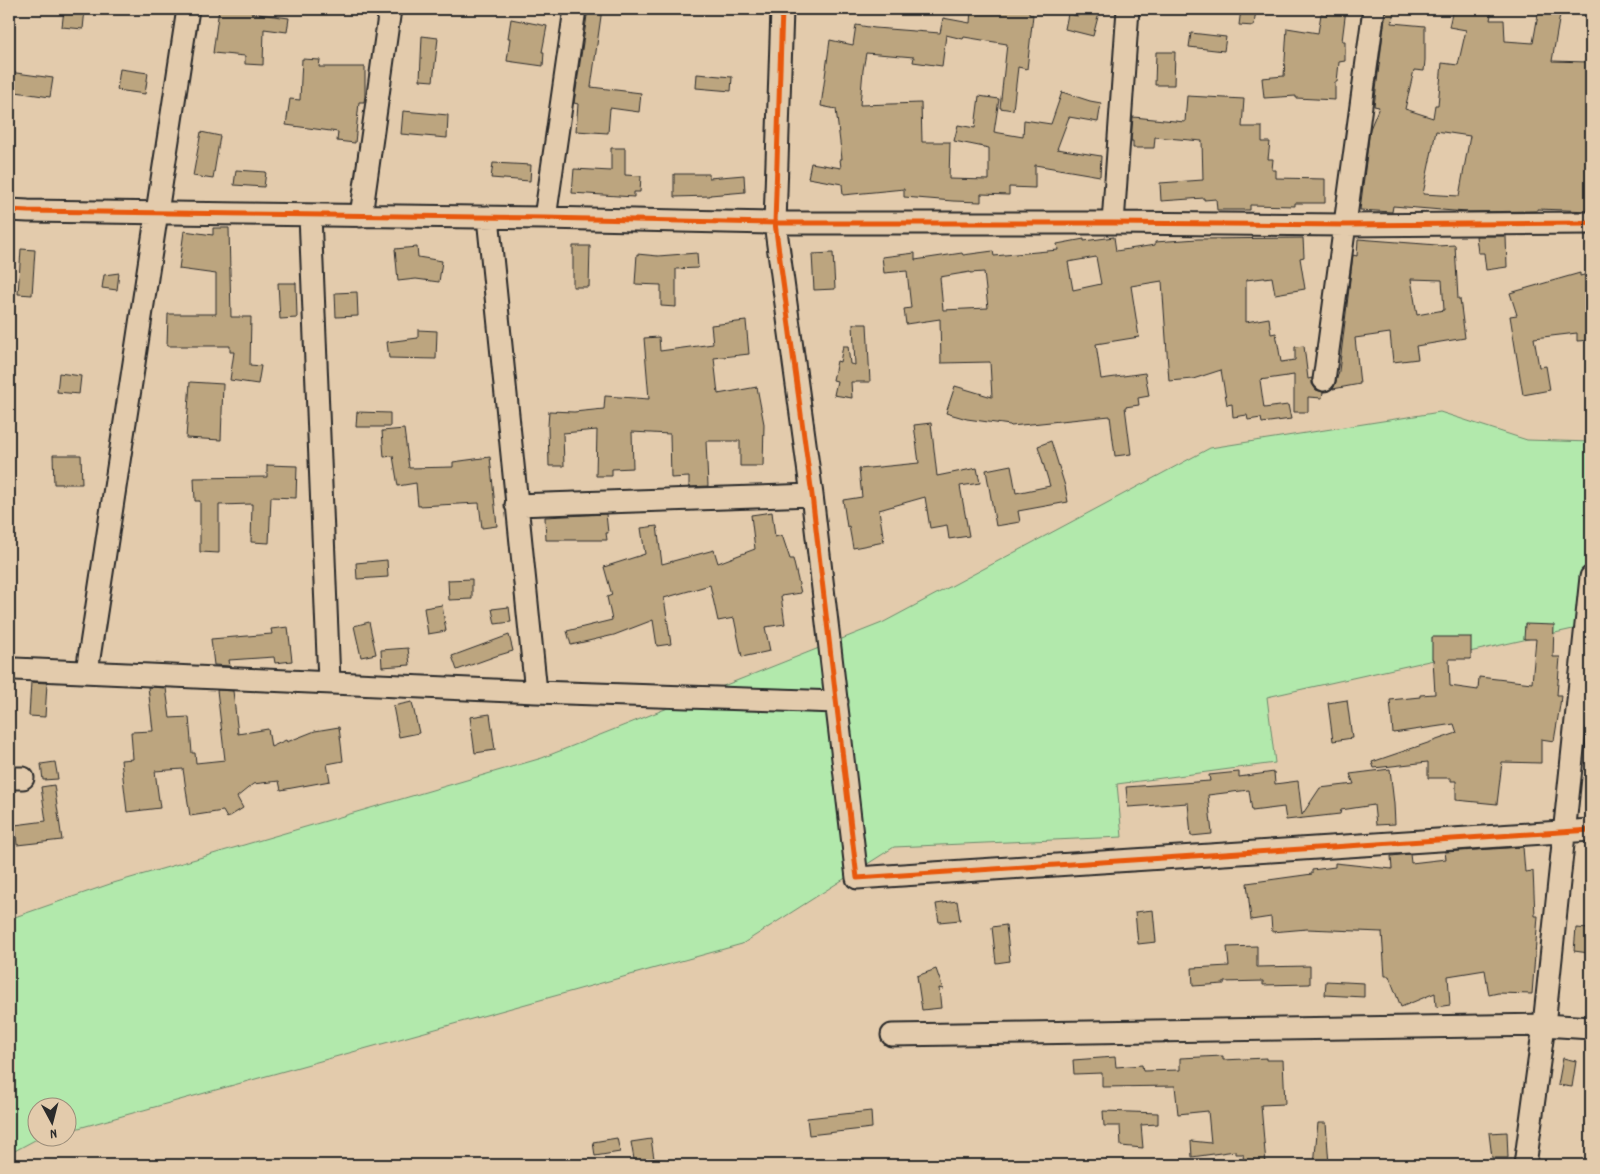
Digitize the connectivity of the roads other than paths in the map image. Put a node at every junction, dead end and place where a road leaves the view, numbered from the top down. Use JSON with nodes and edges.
{"nodes":[{"id":1,"x":188,"y":9,"type":"edge"},
{"id":2,"x":390,"y":9,"type":"edge"},
{"id":3,"x":575,"y":9,"type":"edge"},
{"id":4,"x":782,"y":9,"type":"edge"},
{"id":5,"x":1128,"y":9,"type":"edge"},
{"id":6,"x":1374,"y":9,"type":"edge"},
{"id":7,"x":9,"y":210,"type":"edge"},
{"id":8,"x":157,"y":214,"type":"junction"},
{"id":9,"x":310,"y":215,"type":"junction"},
{"id":10,"x":361,"y":216,"type":"junction"},
{"id":11,"x":488,"y":217,"type":"junction"},
{"id":12,"x":545,"y":218,"type":"junction"},
{"id":13,"x":775,"y":223,"type":"junction"},
{"id":14,"x":1114,"y":223,"type":"junction"},
{"id":15,"x":1591,"y":223,"type":"edge"},
{"id":16,"x":1345,"y":225,"type":"junction"},
{"id":17,"x":1324,"y":380,"type":"dead end"},
{"id":18,"x":812,"y":494,"type":"junction"},
{"id":19,"x":516,"y":505,"type":"junction"},
{"id":20,"x":1591,"y":577,"type":"edge"},
{"id":21,"x":16,"y":669,"type":"dead end"},
{"id":22,"x":87,"y":672,"type":"junction"},
{"id":23,"x":329,"y":681,"type":"junction"},
{"id":24,"x":536,"y":692,"type":"junction"},
{"id":25,"x":837,"y":702,"type":"junction"},
{"id":26,"x":1591,"y":830,"type":"edge"},
{"id":27,"x":1564,"y":832,"type":"junction"},
{"id":28,"x":1544,"y":1025,"type":"junction"},
{"id":29,"x":1591,"y":1028,"type":"edge"},
{"id":30,"x":892,"y":1035,"type":"dead end"},
{"id":31,"x":1525,"y":1165,"type":"edge"}],
"edges":[{"from":1,"to":8,"type":"street"},
{"from":2,"to":10,"type":"street"},
{"from":3,"to":12,"type":"street"},
{"from":4,"to":13,"type":"street"},
{"from":5,"to":14,"type":"street"},
{"from":6,"to":16,"type":"street"},
{"from":7,"to":8,"type":"street"},
{"from":8,"to":9,"type":"street"},
{"from":8,"to":22,"type":"street"},
{"from":9,"to":10,"type":"street"},
{"from":9,"to":23,"type":"street"},
{"from":10,"to":11,"type":"street"},
{"from":11,"to":12,"type":"street"},
{"from":11,"to":19,"type":"street"},
{"from":12,"to":13,"type":"street"},
{"from":13,"to":14,"type":"street"},
{"from":13,"to":18,"type":"street"},
{"from":14,"to":16,"type":"street"},
{"from":15,"to":16,"type":"street"},
{"from":16,"to":17,"type":"street"},
{"from":18,"to":19,"type":"street"},
{"from":18,"to":25,"type":"street"},
{"from":19,"to":24,"type":"street"},
{"from":20,"to":27,"type":"street"},
{"from":21,"to":22,"type":"street"},
{"from":22,"to":23,"type":"street"},
{"from":23,"to":24,"type":"street"},
{"from":24,"to":25,"type":"street"},
{"from":25,"to":27,"type":"street"},
{"from":26,"to":27,"type":"street"},
{"from":27,"to":28,"type":"street"},
{"from":28,"to":29,"type":"street"},
{"from":28,"to":30,"type":"street"},
{"from":28,"to":31,"type":"street"}]}
